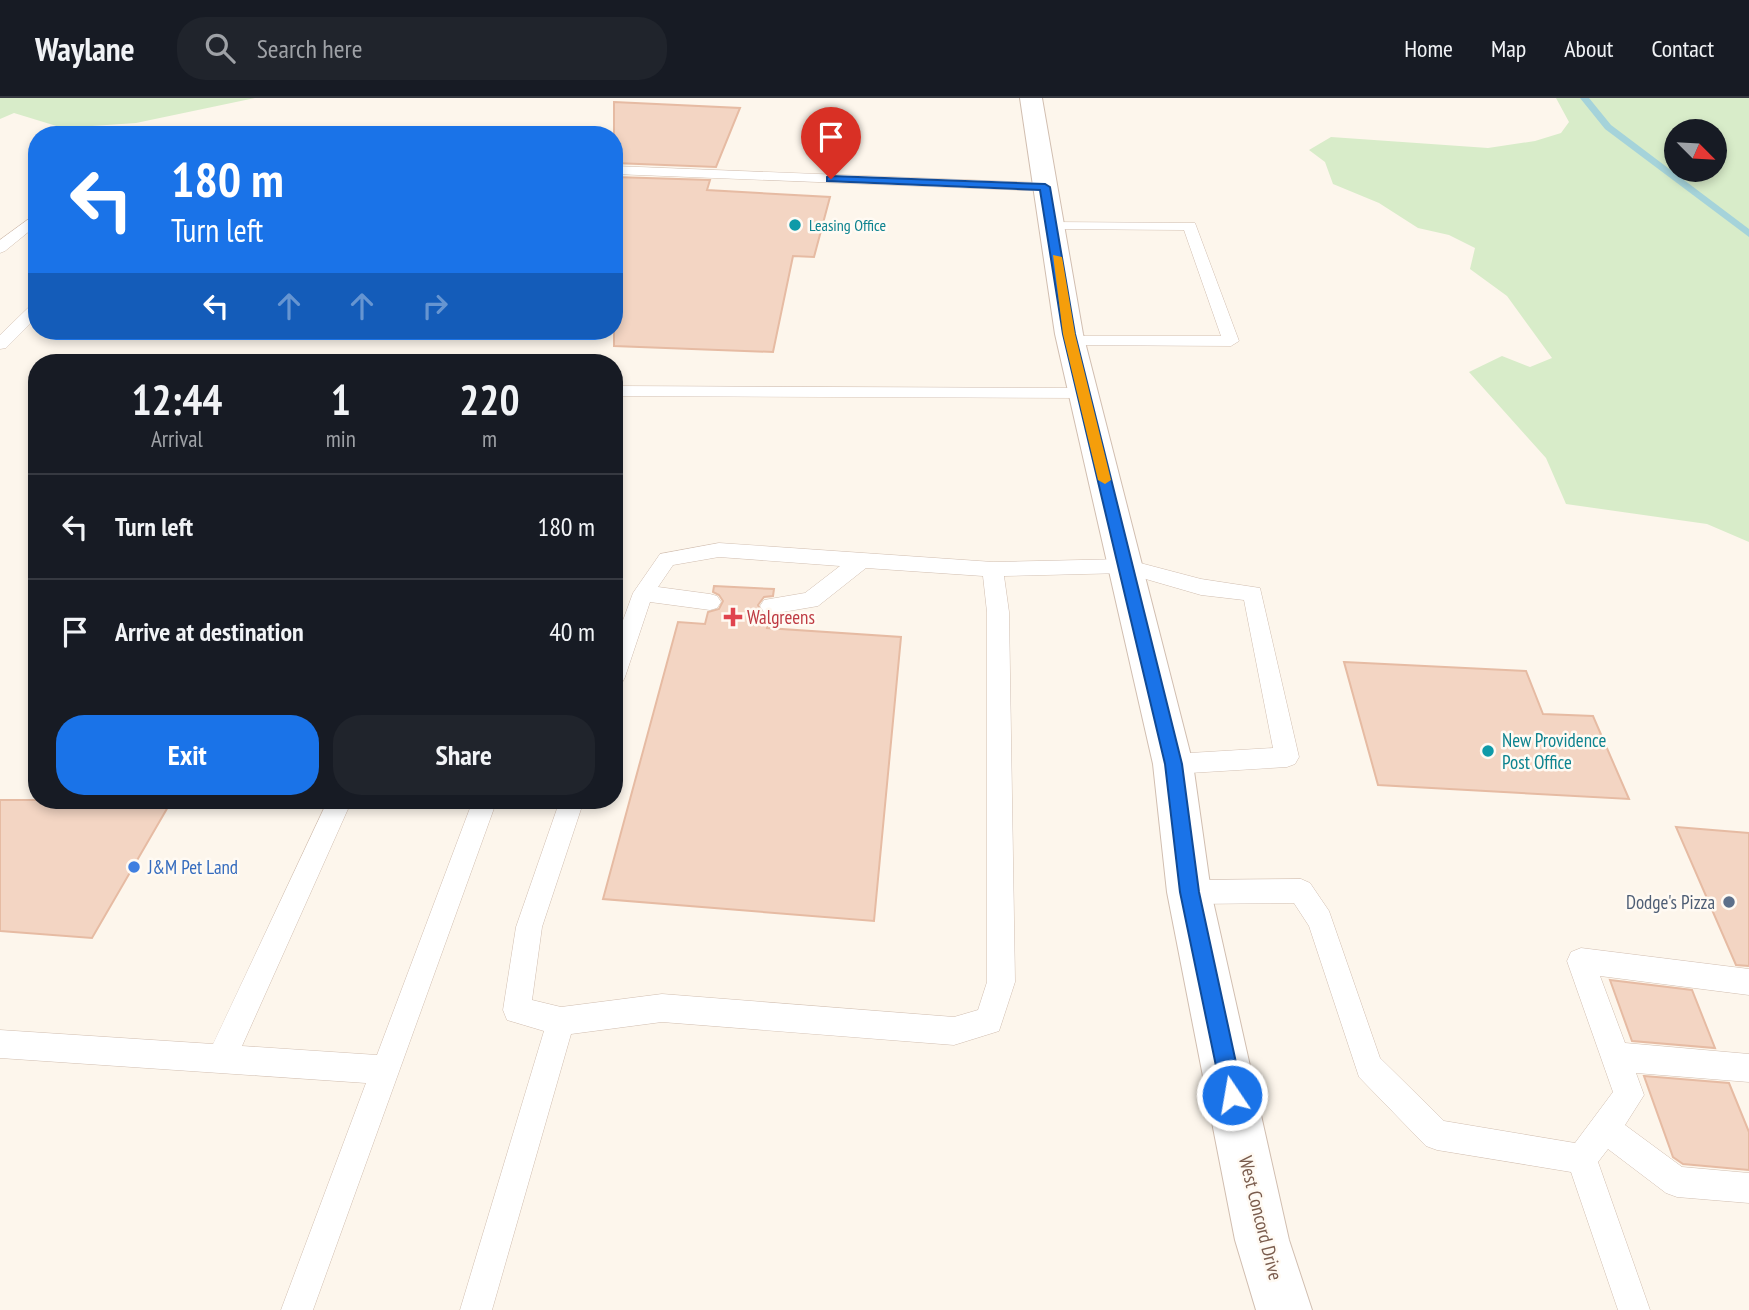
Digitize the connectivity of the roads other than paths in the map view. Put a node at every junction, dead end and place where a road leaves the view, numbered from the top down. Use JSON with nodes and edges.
{"nodes":[{"id":1,"x":1031,"y":98,"type":"edge"},
{"id":2,"x":623,"y":170,"type":"edge"},
{"id":3,"x":1045,"y":187,"type":"junction"},
{"id":4,"x":28,"y":225,"type":"edge"},
{"id":5,"x":1051,"y":226,"type":"junction"},
{"id":6,"x":0,"y":248,"type":"edge"},
{"id":7,"x":28,"y":317,"type":"edge"},
{"id":8,"x":1070,"y":341,"type":"junction"},
{"id":9,"x":0,"y":344,"type":"edge"},
{"id":10,"x":1084,"y":393,"type":"junction"},
{"id":11,"x":623,"y":396,"type":"edge"},
{"id":12,"x":863,"y":559,"type":"junction"},
{"id":13,"x":1125,"y":566,"type":"junction"},
{"id":14,"x":993,"y":569,"type":"junction"},
{"id":15,"x":643,"y":593,"type":"junction"},
{"id":16,"x":710,"y":602,"type":"dead end"},
{"id":17,"x":771,"y":606,"type":"dead end"},
{"id":18,"x":623,"y":651,"type":"edge"},
{"id":19,"x":1173,"y":764,"type":"junction"},
{"id":20,"x":336,"y":809,"type":"edge"},
{"id":21,"x":482,"y":809,"type":"edge"},
{"id":22,"x":569,"y":809,"type":"edge"},
{"id":23,"x":1189,"y":892,"type":"junction"},
{"id":24,"x":1749,"y":982,"type":"edge"},
{"id":25,"x":561,"y":1021,"type":"junction"},
{"id":26,"x":0,"y":1044,"type":"edge"},
{"id":27,"x":1615,"y":1057,"type":"junction"},
{"id":28,"x":221,"y":1059,"type":"junction"},
{"id":29,"x":1749,"y":1068,"type":"edge"},
{"id":30,"x":385,"y":1070,"type":"junction"},
{"id":31,"x":1604,"y":1128,"type":"junction"},
{"id":32,"x":1582,"y":1159,"type":"junction"},
{"id":33,"x":1749,"y":1188,"type":"edge"},
{"id":34,"x":297,"y":1310,"type":"edge"},
{"id":35,"x":476,"y":1310,"type":"edge"},
{"id":36,"x":1284,"y":1310,"type":"edge"},
{"id":37,"x":1634,"y":1310,"type":"edge"}],
"edges":[{"from":1,"to":3,"type":"street","name":"West Concord Drive"},
{"from":2,"to":3,"type":"lane"},
{"from":3,"to":5,"type":"street","name":"West Concord Drive"},
{"from":4,"to":6,"type":"lane"},
{"from":5,"to":8,"type":"street","name":"West Concord Drive"},
{"from":5,"to":8,"type":"lane"},
{"from":7,"to":9,"type":"lane"},
{"from":8,"to":10,"type":"street","name":"West Concord Drive"},
{"from":10,"to":11,"type":"lane"},
{"from":10,"to":13,"type":"street","name":"West Concord Drive"},
{"from":12,"to":14,"type":"lane"},
{"from":12,"to":15,"type":"lane"},
{"from":12,"to":17,"type":"lane"},
{"from":13,"to":14,"type":"lane"},
{"from":13,"to":19,"type":"street","name":"West Concord Drive"},
{"from":13,"to":19,"type":"lane"},
{"from":14,"to":25,"type":"lane"},
{"from":15,"to":16,"type":"lane"},
{"from":15,"to":18,"type":"lane"},
{"from":19,"to":23,"type":"street","name":"West Concord Drive"},
{"from":20,"to":28,"type":"lane"},
{"from":21,"to":30,"type":"lane"},
{"from":22,"to":25,"type":"lane"},
{"from":23,"to":32,"type":"lane"},
{"from":23,"to":36,"type":"street","name":"West Concord Drive"},
{"from":24,"to":27,"type":"lane"},
{"from":25,"to":35,"type":"lane"},
{"from":26,"to":28,"type":"lane"},
{"from":27,"to":29,"type":"lane"},
{"from":27,"to":31,"type":"lane"},
{"from":28,"to":30,"type":"lane"},
{"from":30,"to":34,"type":"lane"},
{"from":31,"to":32,"type":"lane"},
{"from":31,"to":33,"type":"lane"},
{"from":32,"to":37,"type":"lane"}]}
